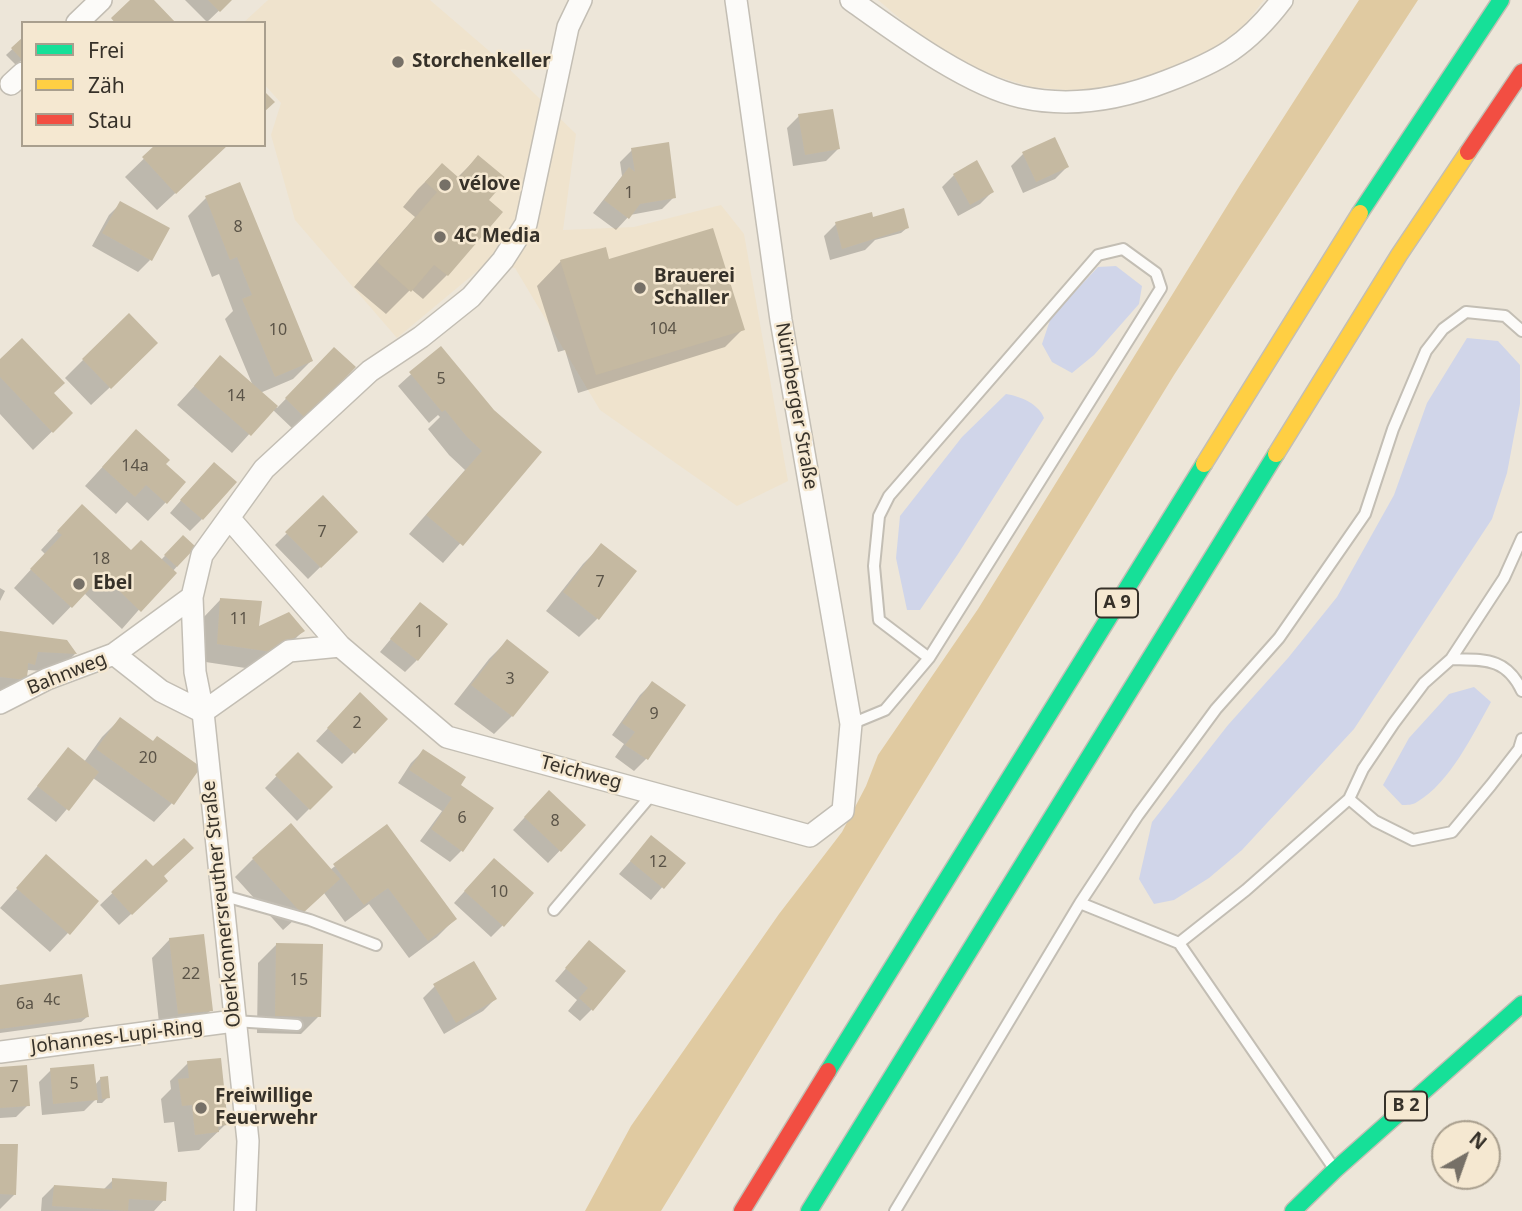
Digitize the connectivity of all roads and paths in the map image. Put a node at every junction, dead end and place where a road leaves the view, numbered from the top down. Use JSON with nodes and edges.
{"nodes":[{"id":1,"x":101,"y":0,"type":"edge"},
{"id":2,"x":581,"y":0,"type":"edge"},
{"id":3,"x":736,"y":0,"type":"edge"},
{"id":4,"x":851,"y":0,"type":"edge"},
{"id":5,"x":1282,"y":0,"type":"edge"},
{"id":6,"x":1501,"y":0,"type":"edge"},
{"id":7,"x":79,"y":21,"type":"edge"},
{"id":8,"x":1522,"y":72,"type":"edge"},
{"id":9,"x":1522,"y":331,"type":"edge"},
{"id":10,"x":229,"y":518,"type":"junction"},
{"id":11,"x":1522,"y":538,"type":"edge"},
{"id":12,"x":192,"y":597,"type":"junction"},
{"id":13,"x":340,"y":646,"type":"junction"},
{"id":14,"x":114,"y":654,"type":"junction"},
{"id":15,"x":929,"y":658,"type":"junction"},
{"id":16,"x":1451,"y":659,"type":"junction"},
{"id":17,"x":1522,"y":691,"type":"edge"},
{"id":18,"x":0,"y":703,"type":"edge"},
{"id":19,"x":203,"y":712,"type":"junction"},
{"id":20,"x":851,"y":724,"type":"junction"},
{"id":21,"x":1522,"y":739,"type":"edge"},
{"id":22,"x":653,"y":793,"type":"junction"},
{"id":23,"x":1349,"y":799,"type":"junction"},
{"id":24,"x":843,"y":811,"type":"joint"},
{"id":25,"x":221,"y":895,"type":"junction"},
{"id":26,"x":1080,"y":903,"type":"junction"},
{"id":27,"x":554,"y":911,"type":"dead end"},
{"id":28,"x":1179,"y":943,"type":"junction"},
{"id":29,"x":376,"y":945,"type":"dead end"},
{"id":30,"x":1522,"y":1004,"type":"edge"},
{"id":31,"x":234,"y":1021,"type":"junction"},
{"id":32,"x":297,"y":1026,"type":"dead end"},
{"id":33,"x":0,"y":1052,"type":"edge"},
{"id":34,"x":1335,"y":1170,"type":"junction"},
{"id":35,"x":245,"y":1211,"type":"edge"},
{"id":36,"x":742,"y":1211,"type":"edge"},
{"id":37,"x":808,"y":1211,"type":"edge"},
{"id":38,"x":895,"y":1211,"type":"edge"},
{"id":39,"x":1293,"y":1211,"type":"edge"}],
"edges":[{"from":1,"to":7,"type":"street"},
{"from":2,"to":10,"type":"street","name":"Oberkonnersreuther Straße"},
{"from":3,"to":20,"type":"street","name":"Nürnberger Straße"},
{"from":4,"to":5,"type":"street"},
{"from":6,"to":36,"type":"main road","number":"A 9"},
{"from":8,"to":37,"type":"main road"},
{"from":9,"to":26,"type":"lane"},
{"from":10,"to":12,"type":"street","name":"Oberkonnersreuther Straße"},
{"from":10,"to":13,"type":"street","name":"Teichweg"},
{"from":11,"to":16,"type":"lane"},
{"from":12,"to":14,"type":"street"},
{"from":12,"to":19,"type":"street","name":"Oberkonnersreuther Straße"},
{"from":13,"to":19,"type":"street"},
{"from":13,"to":22,"type":"street","name":"Teichweg"},
{"from":14,"to":18,"type":"street","name":"Bahnweg"},
{"from":14,"to":19,"type":"street","name":"Bahnweg"},
{"from":15,"to":15,"type":"lane"},
{"from":15,"to":20,"type":"lane"},
{"from":16,"to":17,"type":"lane"},
{"from":16,"to":23,"type":"lane"},
{"from":19,"to":25,"type":"street","name":"Oberkonnersreuther Straße"},
{"from":20,"to":24,"type":"street","name":"Nürnberger Straße"},
{"from":21,"to":23,"type":"lane"},
{"from":22,"to":24,"type":"street","name":"Teichweg"},
{"from":22,"to":27,"type":"lane"},
{"from":23,"to":28,"type":"lane"},
{"from":25,"to":29,"type":"lane"},
{"from":25,"to":31,"type":"street","name":"Oberkonnersreuther Straße"},
{"from":26,"to":28,"type":"lane"},
{"from":26,"to":38,"type":"lane"},
{"from":28,"to":34,"type":"lane"},
{"from":30,"to":34,"type":"main road","number":"B 2"},
{"from":31,"to":32,"type":"lane"},
{"from":31,"to":33,"type":"street","name":"Johannes-Lupi-Ring"},
{"from":31,"to":35,"type":"street","name":"Oberkonnersreuther Straße"},
{"from":34,"to":39,"type":"main road","number":"B 2"}]}
